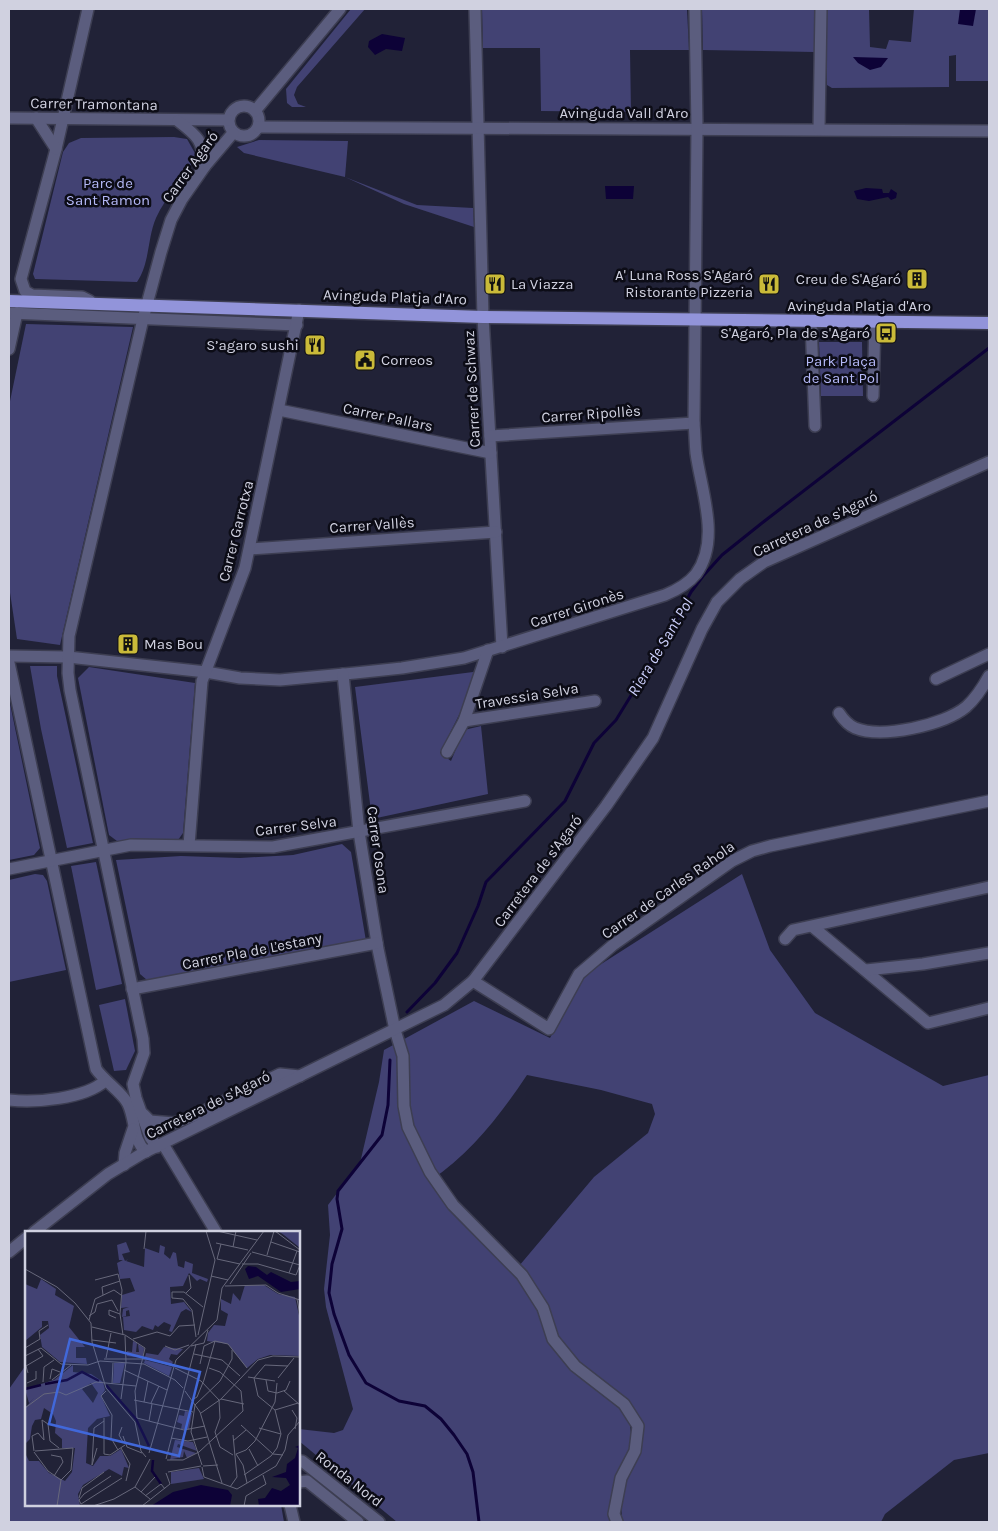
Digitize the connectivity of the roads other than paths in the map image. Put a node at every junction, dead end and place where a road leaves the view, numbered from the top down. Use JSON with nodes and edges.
{"nodes":[{"id":1,"x":88,"y":9,"type":"edge"},
{"id":2,"x":339,"y":9,"type":"edge"},
{"id":3,"x":476,"y":9,"type":"edge"},
{"id":4,"x":695,"y":9,"type":"edge"},
{"id":5,"x":821,"y":9,"type":"edge"},
{"id":6,"x":255,"y":111,"type":"junction"},
{"id":7,"x":9,"y":118,"type":"edge"},
{"id":8,"x":36,"y":118,"type":"junction"},
{"id":9,"x":62,"y":119,"type":"junction"},
{"id":10,"x":228,"y":120,"type":"junction"},
{"id":11,"x":178,"y":121,"type":"junction"},
{"id":12,"x":258,"y":127,"type":"junction"},
{"id":13,"x":479,"y":127,"type":"junction"},
{"id":14,"x":697,"y":128,"type":"junction"},
{"id":15,"x":819,"y":128,"type":"junction"},
{"id":16,"x":989,"y":131,"type":"edge"},
{"id":17,"x":233,"y":133,"type":"junction"},
{"id":18,"x":56,"y":149,"type":"junction"},
{"id":19,"x":205,"y":166,"type":"junction"},
{"id":20,"x":9,"y":301,"type":"edge"},
{"id":21,"x":96,"y":304,"type":"junction"},
{"id":22,"x":146,"y":306,"type":"junction"},
{"id":23,"x":299,"y":310,"type":"junction"},
{"id":24,"x":13,"y":313,"type":"edge"},
{"id":25,"x":483,"y":317,"type":"junction"},
{"id":26,"x":143,"y":319,"type":"junction"},
{"id":27,"x":695,"y":321,"type":"junction"},
{"id":28,"x":811,"y":322,"type":"junction"},
{"id":29,"x":875,"y":322,"type":"junction"},
{"id":30,"x":989,"y":323,"type":"edge"},
{"id":31,"x":297,"y":325,"type":"junction"},
{"id":32,"x":9,"y":349,"type":"edge"},
{"id":33,"x":873,"y":396,"type":"dead end"},
{"id":34,"x":279,"y":410,"type":"junction"},
{"id":35,"x":694,"y":423,"type":"junction"},
{"id":36,"x":815,"y":426,"type":"dead end"},
{"id":37,"x":490,"y":436,"type":"junction"},
{"id":38,"x":491,"y":453,"type":"junction"},
{"id":39,"x":989,"y":462,"type":"edge"},
{"id":40,"x":496,"y":532,"type":"junction"},
{"id":41,"x":250,"y":549,"type":"junction"},
{"id":42,"x":502,"y":646,"type":"junction"},
{"id":43,"x":488,"y":650,"type":"junction"},
{"id":44,"x":989,"y":654,"type":"edge"},
{"id":45,"x":9,"y":656,"type":"edge"},
{"id":46,"x":68,"y":657,"type":"junction"},
{"id":47,"x":9,"y":662,"type":"edge"},
{"id":48,"x":206,"y":672,"type":"junction"},
{"id":49,"x":343,"y":674,"type":"junction"},
{"id":50,"x":989,"y":676,"type":"edge"},
{"id":51,"x":936,"y":679,"type":"dead end"},
{"id":52,"x":595,"y":701,"type":"dead end"},
{"id":53,"x":838,"y":713,"type":"dead end"},
{"id":54,"x":464,"y":720,"type":"junction"},
{"id":55,"x":447,"y":752,"type":"dead end"},
{"id":56,"x":525,"y":801,"type":"dead end"},
{"id":57,"x":989,"y":801,"type":"edge"},
{"id":58,"x":359,"y":832,"type":"junction"},
{"id":59,"x":189,"y":845,"type":"junction"},
{"id":60,"x":103,"y":850,"type":"junction"},
{"id":61,"x":51,"y":860,"type":"junction"},
{"id":62,"x":9,"y":869,"type":"edge"},
{"id":63,"x":989,"y":888,"type":"edge"},
{"id":64,"x":813,"y":927,"type":"junction"},
{"id":65,"x":785,"y":939,"type":"dead end"},
{"id":66,"x":377,"y":942,"type":"junction"},
{"id":67,"x":989,"y":953,"type":"edge"},
{"id":68,"x":866,"y":970,"type":"junction"},
{"id":69,"x":473,"y":981,"type":"junction"},
{"id":70,"x":132,"y":988,"type":"junction"},
{"id":71,"x":989,"y":1008,"type":"edge"},
{"id":72,"x":395,"y":1030,"type":"junction"},
{"id":73,"x":302,"y":1076,"type":"junction"},
{"id":74,"x":105,"y":1081,"type":"junction"},
{"id":75,"x":9,"y":1100,"type":"edge"},
{"id":76,"x":143,"y":1114,"type":"junction"},
{"id":77,"x":133,"y":1129,"type":"junction"},
{"id":78,"x":160,"y":1145,"type":"junction"},
{"id":79,"x":146,"y":1152,"type":"junction"},
{"id":80,"x":124,"y":1165,"type":"junction"},
{"id":81,"x":35,"y":1231,"type":"edge"},
{"id":82,"x":215,"y":1231,"type":"edge"},
{"id":83,"x":25,"y":1239,"type":"edge"},
{"id":84,"x":9,"y":1252,"type":"edge"},
{"id":85,"x":300,"y":1461,"type":"edge"},
{"id":86,"x":300,"y":1482,"type":"edge"},
{"id":87,"x":290,"y":1506,"type":"edge"},
{"id":88,"x":294,"y":1522,"type":"edge"},
{"id":89,"x":358,"y":1522,"type":"edge"},
{"id":90,"x":379,"y":1522,"type":"edge"},
{"id":91,"x":616,"y":1522,"type":"edge"}],
"edges":[{"from":1,"to":9,"type":"street"},
{"from":2,"to":6,"type":"street"},
{"from":3,"to":13,"type":"street","name":"Carrer de Schwaz"},
{"from":4,"to":14,"type":"street","name":"Carrer Gironès"},
{"from":5,"to":15,"type":"street"},
{"from":6,"to":10,"type":"street"},
{"from":6,"to":12,"type":"street"},
{"from":7,"to":8,"type":"street","name":"Carrer Tramontana"},
{"from":8,"to":9,"type":"street","name":"Carrer Tramontana"},
{"from":8,"to":18,"type":"street"},
{"from":9,"to":11,"type":"street","name":"Carrer Tramontana"},
{"from":9,"to":18,"type":"street"},
{"from":10,"to":11,"type":"street","name":"Carrer Tramontana"},
{"from":10,"to":17,"type":"street"},
{"from":11,"to":19,"type":"street","name":"Carrer Tramontana"},
{"from":12,"to":13,"type":"street","name":"Avinguda Vall d'Aro"},
{"from":12,"to":17,"type":"street"},
{"from":13,"to":14,"type":"street","name":"Avinguda Vall d'Aro"},
{"from":13,"to":25,"type":"street","name":"Carrer de Schwaz"},
{"from":14,"to":15,"type":"street","name":"Avinguda Vall d'Aro"},
{"from":14,"to":27,"type":"street","name":"Carrer Gironès"},
{"from":15,"to":16,"type":"street","name":"Avinguda Vall d'Aro"},
{"from":17,"to":19,"type":"street","name":"Carrer Agaró"},
{"from":18,"to":21,"type":"street"},
{"from":19,"to":22,"type":"street","name":"Carrer Agaró"},
{"from":20,"to":21,"type":"main road","name":"Avinguda Platja d'Aro"},
{"from":21,"to":22,"type":"main road","name":"Avinguda Platja d'Aro"},
{"from":22,"to":23,"type":"main road","name":"Avinguda Platja d'Aro"},
{"from":22,"to":26,"type":"street","name":"Carrer Agaró"},
{"from":23,"to":25,"type":"main road","name":"Avinguda Platja d'Aro"},
{"from":23,"to":31,"type":"street","name":"Carrer Garrotxa"},
{"from":24,"to":26,"type":"street"},
{"from":24,"to":32,"type":"street"},
{"from":25,"to":27,"type":"main road","name":"Avinguda Platja d'Aro"},
{"from":25,"to":37,"type":"street","name":"Carrer de Schwaz"},
{"from":26,"to":31,"type":"street"},
{"from":26,"to":46,"type":"street","name":"Carrer Agaró"},
{"from":27,"to":28,"type":"main road","name":"Avinguda Platja d'Aro"},
{"from":27,"to":35,"type":"street","name":"Carrer Gironès"},
{"from":28,"to":29,"type":"main road","name":"Avinguda Platja d'Aro"},
{"from":28,"to":36,"type":"street"},
{"from":29,"to":30,"type":"main road","name":"Avinguda Platja d'Aro"},
{"from":29,"to":33,"type":"street"},
{"from":31,"to":34,"type":"street","name":"Carrer Garrotxa"},
{"from":34,"to":38,"type":"street","name":"Carrer Pallars"},
{"from":34,"to":41,"type":"street","name":"Carrer Garrotxa"},
{"from":35,"to":37,"type":"street","name":"Carrer Ripollès"},
{"from":35,"to":42,"type":"street","name":"Carrer Gironès"},
{"from":37,"to":38,"type":"street","name":"Carrer de Schwaz"},
{"from":38,"to":40,"type":"street","name":"Carrer de Schwaz"},
{"from":39,"to":69,"type":"street","name":"Carretera de s'Agaró"},
{"from":40,"to":41,"type":"street","name":"Carrer Vallès"},
{"from":40,"to":42,"type":"street","name":"Carrer de Schwaz"},
{"from":41,"to":48,"type":"street","name":"Carrer Garrotxa"},
{"from":42,"to":43,"type":"street","name":"Carrer Gironès"},
{"from":43,"to":49,"type":"street","name":"Carrer Gironès"},
{"from":43,"to":54,"type":"street","name":"Travessia Selva"},
{"from":44,"to":51,"type":"street"},
{"from":45,"to":46,"type":"street","name":"Carrer Gironès"},
{"from":46,"to":48,"type":"street","name":"Carrer Gironès"},
{"from":46,"to":60,"type":"street","name":"Carrer Agaró"},
{"from":47,"to":61,"type":"street"},
{"from":48,"to":49,"type":"street","name":"Carrer Gironès"},
{"from":48,"to":59,"type":"street","name":"Carrer Garrotxa"},
{"from":49,"to":58,"type":"street","name":"Carrer Osona"},
{"from":50,"to":53,"type":"street"},
{"from":52,"to":54,"type":"street","name":"Travessia Selva"},
{"from":54,"to":55,"type":"street","name":"Travessia Selva"},
{"from":56,"to":58,"type":"street","name":"Carrer Selva"},
{"from":57,"to":69,"type":"street","name":"Carrer de Carles Rahola"},
{"from":58,"to":59,"type":"street","name":"Carrer Selva"},
{"from":58,"to":66,"type":"street","name":"Carrer Osona"},
{"from":59,"to":60,"type":"street","name":"Carrer Selva"},
{"from":60,"to":61,"type":"street","name":"Carrer Selva"},
{"from":60,"to":70,"type":"street","name":"Carrer Agaró"},
{"from":61,"to":62,"type":"street","name":"Carrer Selva"},
{"from":61,"to":74,"type":"street"},
{"from":63,"to":64,"type":"street"},
{"from":64,"to":65,"type":"street"},
{"from":64,"to":68,"type":"street"},
{"from":66,"to":70,"type":"street","name":"Carrer Pla de Ľestany"},
{"from":66,"to":72,"type":"street","name":"Carrer Osona"},
{"from":67,"to":68,"type":"street"},
{"from":68,"to":71,"type":"street"},
{"from":69,"to":72,"type":"street","name":"Carretera de s'Agaró"},
{"from":70,"to":76,"type":"street","name":"Carrer Agaró"},
{"from":72,"to":73,"type":"street","name":"Carretera de s'Agaró"},
{"from":72,"to":91,"type":"street","name":"Carrer Osona"},
{"from":73,"to":76,"type":"street"},
{"from":73,"to":78,"type":"street","name":"Carretera de s'Agaró"},
{"from":74,"to":75,"type":"street"},
{"from":74,"to":77,"type":"street"},
{"from":76,"to":78,"type":"street","name":"Carrer Agaró"},
{"from":77,"to":79,"type":"street"},
{"from":77,"to":80,"type":"street"},
{"from":78,"to":79,"type":"street","name":"Carretera de s'Agaró"},
{"from":78,"to":82,"type":"street","name":"Carrer Agaró"},
{"from":79,"to":80,"type":"street","name":"Carretera de s'Agaró"},
{"from":80,"to":81,"type":"street","name":"Carretera de s'Agaró"},
{"from":83,"to":84,"type":"street"},
{"from":85,"to":90,"type":"street","name":"Ronda Nord"},
{"from":86,"to":89,"type":"street","name":"Ronda Nord"},
{"from":87,"to":88,"type":"street"}]}
